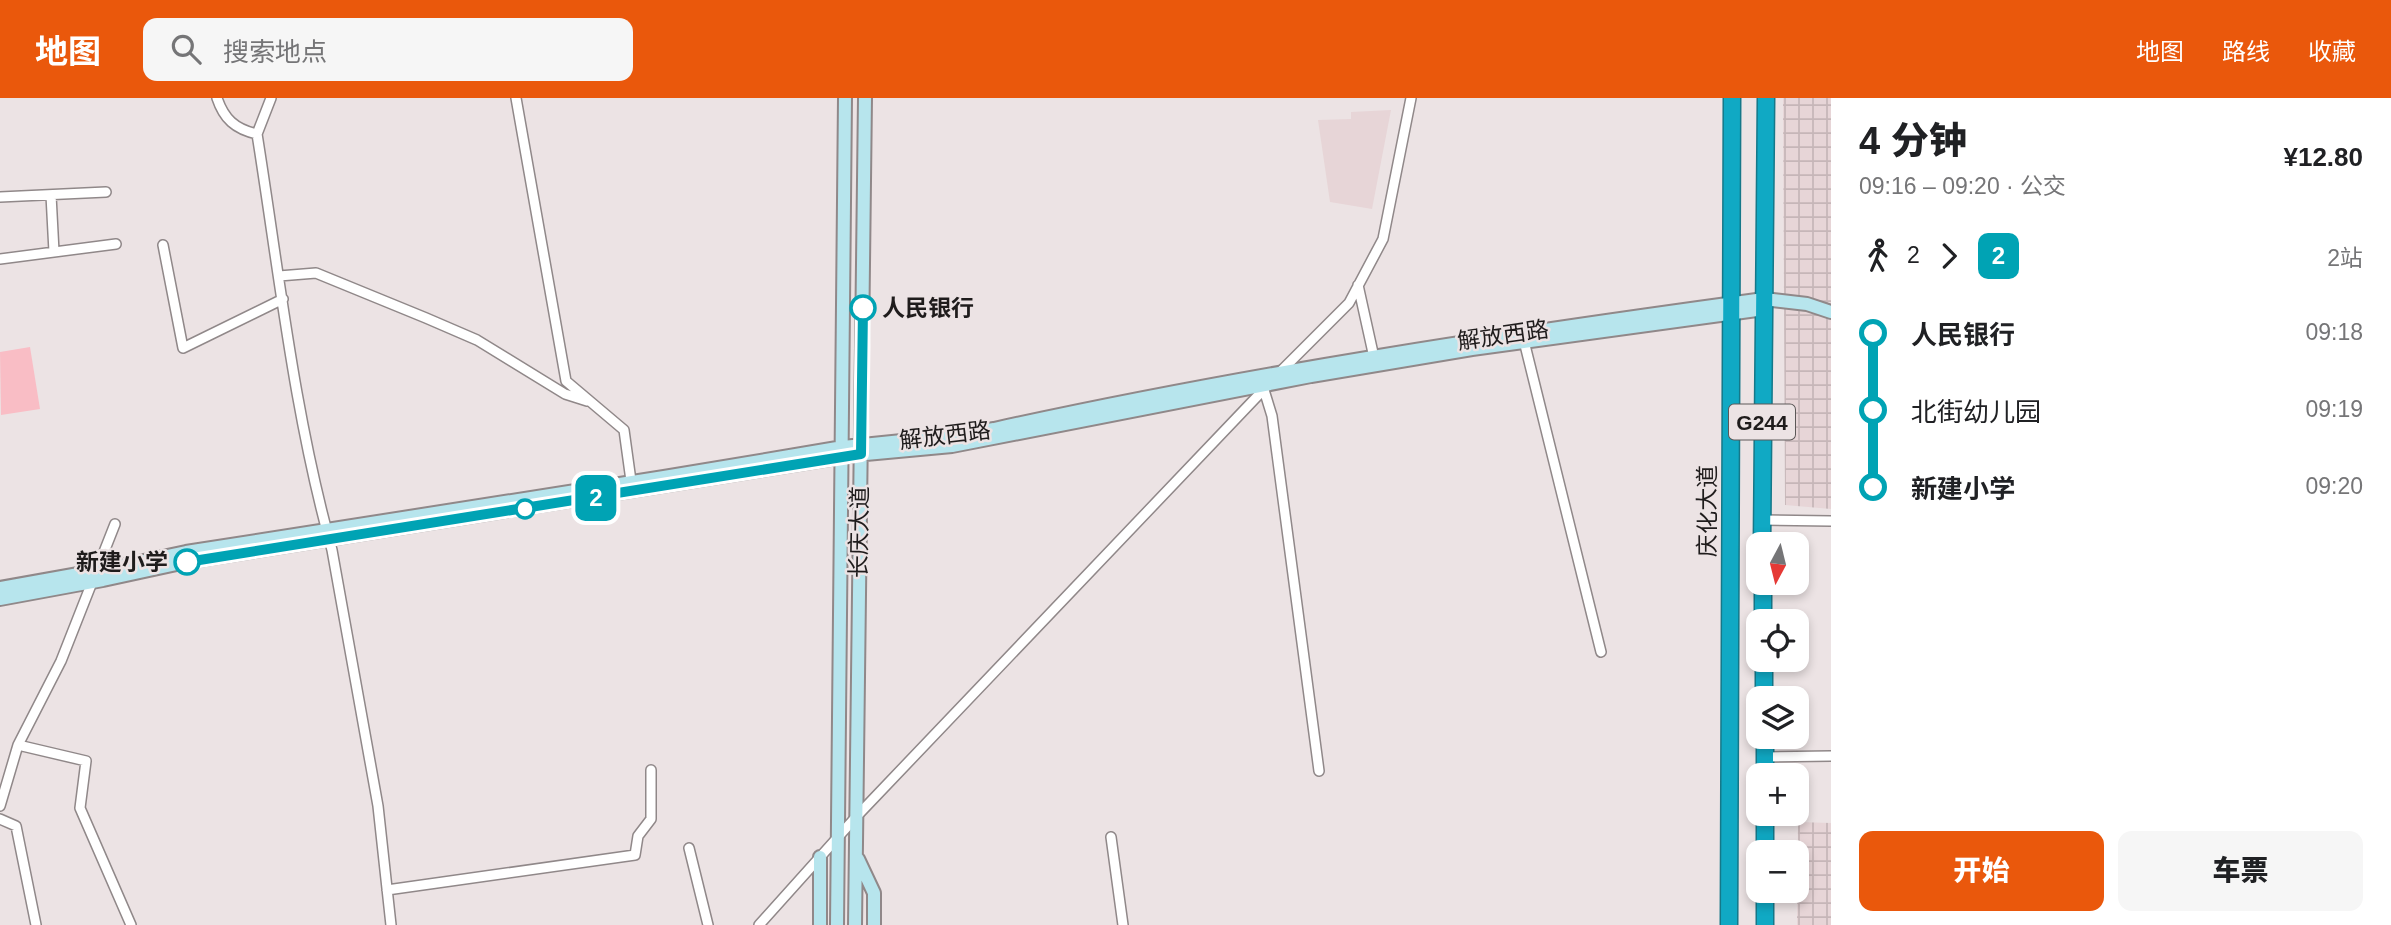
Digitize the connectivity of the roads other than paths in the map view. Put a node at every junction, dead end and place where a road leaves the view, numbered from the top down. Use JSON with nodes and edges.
{"nodes":[{"id":1,"x":217,"y":98,"type":"edge"},
{"id":2,"x":271,"y":98,"type":"edge"},
{"id":3,"x":516,"y":98,"type":"edge"},
{"id":4,"x":845,"y":98,"type":"edge"},
{"id":5,"x":865,"y":98,"type":"edge"},
{"id":6,"x":1412,"y":98,"type":"edge"},
{"id":7,"x":1732,"y":98,"type":"edge"},
{"id":8,"x":1766,"y":98,"type":"edge"},
{"id":9,"x":257,"y":134,"type":"junction"},
{"id":10,"x":106,"y":192,"type":"dead end"},
{"id":11,"x":51,"y":195,"type":"junction"},
{"id":12,"x":0,"y":197,"type":"edge"},
{"id":13,"x":116,"y":244,"type":"dead end"},
{"id":14,"x":163,"y":245,"type":"dead end"},
{"id":15,"x":54,"y":252,"type":"junction"},
{"id":16,"x":0,"y":260,"type":"edge"},
{"id":17,"x":279,"y":276,"type":"junction"},
{"id":18,"x":1358,"y":285,"type":"junction"},
{"id":19,"x":283,"y":299,"type":"junction"},
{"id":20,"x":1764,"y":304,"type":"junction"},
{"id":21,"x":1731,"y":308,"type":"junction"},
{"id":22,"x":1831,"y":312,"type":"edge"},
{"id":23,"x":1523,"y":337,"type":"junction"},
{"id":24,"x":1375,"y":361,"type":"junction"},
{"id":25,"x":1280,"y":372,"type":"junction"},
{"id":26,"x":1266,"y":387,"type":"junction"},
{"id":27,"x":593,"y":403,"type":"junction"},
{"id":28,"x":861,"y":449,"type":"junction"},
{"id":29,"x":842,"y":452,"type":"junction"},
{"id":30,"x":632,"y":487,"type":"junction"},
{"id":31,"x":1762,"y":520,"type":"junction"},
{"id":32,"x":1831,"y":521,"type":"edge"},
{"id":33,"x":115,"y":524,"type":"dead end"},
{"id":34,"x":1762,"y":532,"type":"edge"},
{"id":35,"x":328,"y":535,"type":"junction"},
{"id":36,"x":94,"y":577,"type":"junction"},
{"id":37,"x":0,"y":589,"type":"edge"},
{"id":38,"x":0,"y":599,"type":"edge"},
{"id":39,"x":1601,"y":652,"type":"dead end"},
{"id":40,"x":18,"y":745,"type":"junction"},
{"id":41,"x":1765,"y":749,"type":"edge"},
{"id":42,"x":1831,"y":756,"type":"edge"},
{"id":43,"x":1765,"y":757,"type":"junction"},
{"id":44,"x":1765,"y":763,"type":"edge"},
{"id":45,"x":652,"y":770,"type":"dead end"},
{"id":46,"x":1319,"y":771,"type":"dead end"},
{"id":47,"x":0,"y":806,"type":"edge"},
{"id":48,"x":856,"y":817,"type":"junction"},
{"id":49,"x":0,"y":819,"type":"edge"},
{"id":50,"x":838,"y":837,"type":"junction"},
{"id":51,"x":1111,"y":838,"type":"dead end"},
{"id":52,"x":690,"y":848,"type":"dead end"},
{"id":53,"x":855,"y":854,"type":"junction"},
{"id":54,"x":820,"y":857,"type":"junction"},
{"id":55,"x":387,"y":890,"type":"junction"},
{"id":56,"x":1765,"y":903,"type":"edge"},
{"id":57,"x":36,"y":925,"type":"edge"},
{"id":58,"x":131,"y":925,"type":"edge"},
{"id":59,"x":391,"y":925,"type":"edge"},
{"id":60,"x":708,"y":925,"type":"edge"},
{"id":61,"x":759,"y":925,"type":"edge"},
{"id":62,"x":820,"y":925,"type":"edge"},
{"id":63,"x":837,"y":925,"type":"edge"},
{"id":64,"x":855,"y":925,"type":"edge"},
{"id":65,"x":874,"y":925,"type":"edge"},
{"id":66,"x":1123,"y":925,"type":"edge"},
{"id":67,"x":1729,"y":925,"type":"edge"},
{"id":68,"x":1765,"y":925,"type":"edge"}],
"edges":[{"from":1,"to":9,"type":"street"},
{"from":2,"to":9,"type":"street"},
{"from":3,"to":27,"type":"street"},
{"from":4,"to":29,"type":"street","name":"长庆大道"},
{"from":5,"to":28,"type":"street","name":"长庆大道"},
{"from":6,"to":18,"type":"street"},
{"from":7,"to":21,"type":"highway","name":"庆化大道","number":"G244"},
{"from":8,"to":20,"type":"highway","number":"G244"},
{"from":9,"to":17,"type":"street"},
{"from":10,"to":11,"type":"street"},
{"from":11,"to":12,"type":"street"},
{"from":11,"to":15,"type":"street"},
{"from":13,"to":15,"type":"street"},
{"from":14,"to":19,"type":"street"},
{"from":15,"to":16,"type":"street"},
{"from":17,"to":19,"type":"street"},
{"from":17,"to":27,"type":"street"},
{"from":18,"to":24,"type":"street"},
{"from":18,"to":25,"type":"street"},
{"from":19,"to":35,"type":"street"},
{"from":20,"to":21,"type":"street","name":"解放西路"},
{"from":20,"to":22,"type":"street","name":"解放西路"},
{"from":20,"to":31,"type":"highway","number":"G244"},
{"from":21,"to":23,"type":"street","name":"解放西路"},
{"from":21,"to":67,"type":"highway","name":"庆化大道","number":"G244"},
{"from":23,"to":24,"type":"street","name":"解放西路"},
{"from":23,"to":39,"type":"street"},
{"from":24,"to":25,"type":"street","name":"解放西路"},
{"from":24,"to":26,"type":"street","name":"解放西路"},
{"from":25,"to":26,"type":"street"},
{"from":25,"to":28,"type":"street","name":"解放西路"},
{"from":26,"to":28,"type":"street","name":"解放西路"},
{"from":26,"to":46,"type":"street"},
{"from":26,"to":48,"type":"street"},
{"from":27,"to":30,"type":"street"},
{"from":28,"to":29,"type":"street","name":"解放西路"},
{"from":28,"to":48,"type":"street","name":"长庆大道"},
{"from":29,"to":30,"type":"street","name":"解放西路"},
{"from":29,"to":50,"type":"street","name":"长庆大道"},
{"from":30,"to":35,"type":"street","name":"解放西路"},
{"from":31,"to":32,"type":"street"},
{"from":31,"to":34,"type":"highway","number":"G244"},
{"from":33,"to":36,"type":"street"},
{"from":35,"to":36,"type":"street","name":"解放西路"},
{"from":35,"to":55,"type":"street"},
{"from":36,"to":37,"type":"street","name":"解放西路"},
{"from":36,"to":38,"type":"street","name":"解放西路"},
{"from":36,"to":40,"type":"street"},
{"from":40,"to":47,"type":"street"},
{"from":40,"to":58,"type":"street"},
{"from":41,"to":43,"type":"highway"},
{"from":42,"to":43,"type":"street"},
{"from":43,"to":44,"type":"highway"},
{"from":45,"to":55,"type":"street"},
{"from":48,"to":50,"type":"street"},
{"from":48,"to":53,"type":"street","name":"长庆大道"},
{"from":49,"to":57,"type":"street"},
{"from":50,"to":54,"type":"street"},
{"from":50,"to":63,"type":"street","name":"长庆大道"},
{"from":51,"to":66,"type":"street"},
{"from":52,"to":60,"type":"street"},
{"from":53,"to":64,"type":"street","name":"长庆大道"},
{"from":53,"to":65,"type":"street"},
{"from":54,"to":61,"type":"street"},
{"from":54,"to":62,"type":"street"},
{"from":55,"to":59,"type":"street"},
{"from":56,"to":68,"type":"highway"}]}
